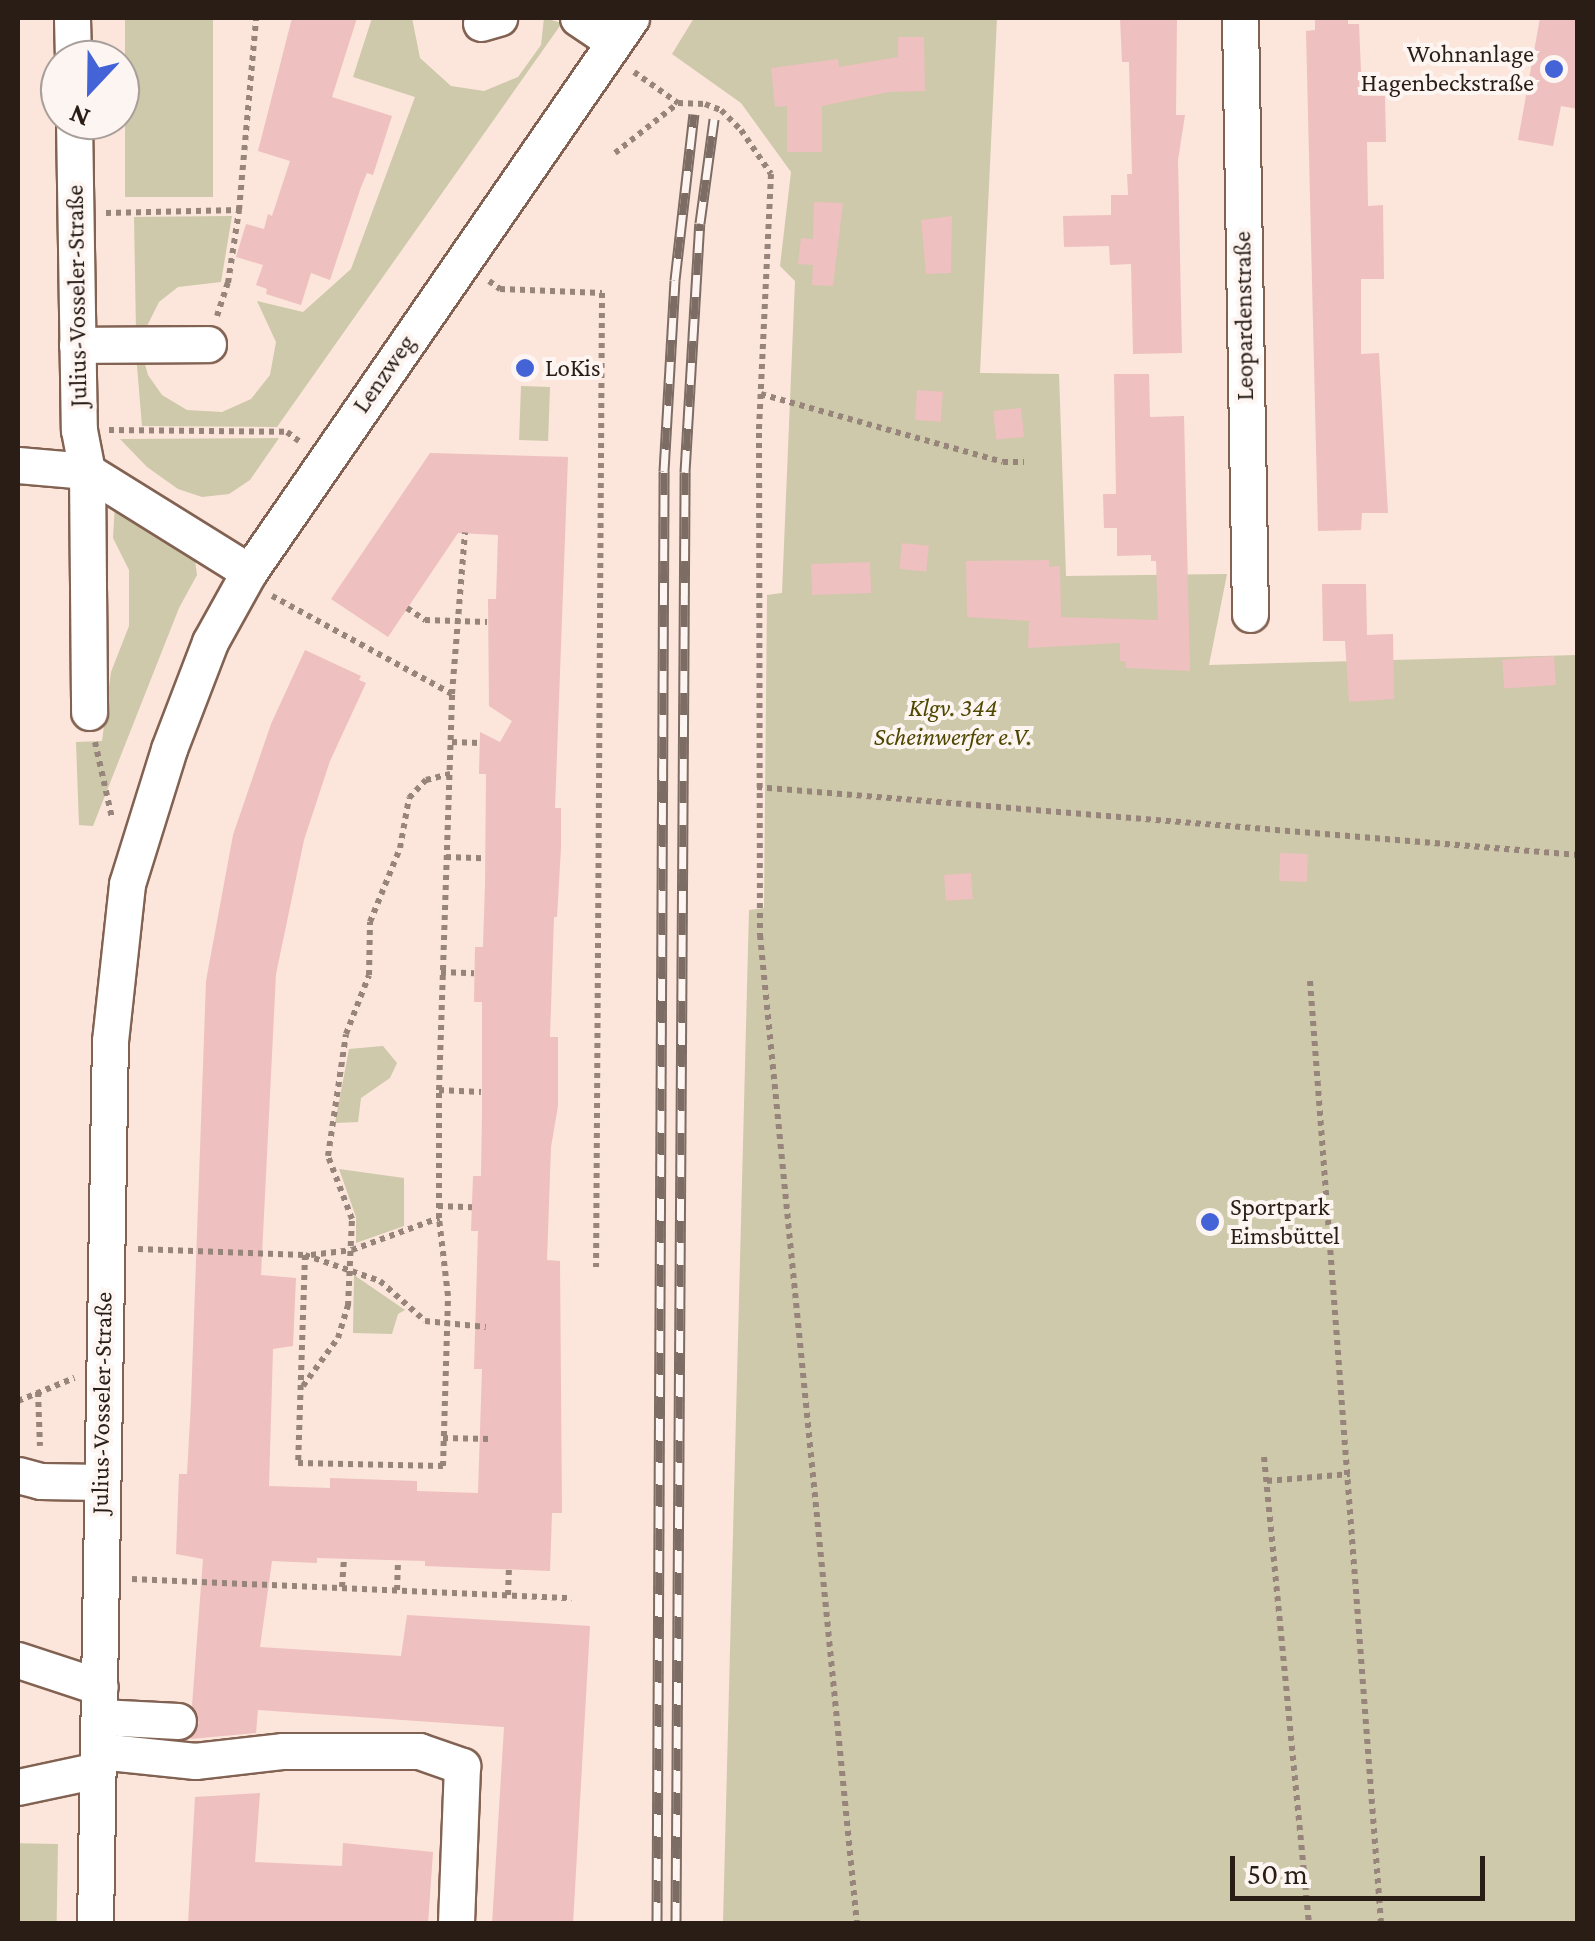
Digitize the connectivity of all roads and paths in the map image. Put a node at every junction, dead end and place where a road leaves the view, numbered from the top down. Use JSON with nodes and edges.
{"nodes":[{"id":1,"x":256,"y":18,"type":"edge"},
{"id":2,"x":578,"y":18,"type":"edge"},
{"id":3,"x":1240,"y":18,"type":"edge"},
{"id":4,"x":617,"y":38,"type":"edge"},
{"id":5,"x":678,"y":103,"type":"junction"},
{"id":6,"x":74,"y":140,"type":"edge"},
{"id":7,"x":615,"y":153,"type":"dead end"},
{"id":8,"x":239,"y":210,"type":"junction"},
{"id":9,"x":75,"y":214,"type":"junction"},
{"id":10,"x":461,"y":263,"type":"junction"},
{"id":11,"x":228,"y":284,"type":"dead end"},
{"id":12,"x":78,"y":344,"type":"junction"},
{"id":13,"x":208,"y":344,"type":"dead end"},
{"id":14,"x":761,"y":394,"type":"junction"},
{"id":15,"x":79,"y":430,"type":"junction"},
{"id":16,"x":325,"y":458,"type":"junction"},
{"id":17,"x":1024,"y":462,"type":"dead end"},
{"id":18,"x":18,"y":465,"type":"edge"},
{"id":19,"x":87,"y":471,"type":"junction"},
{"id":20,"x":465,"y":533,"type":"dead end"},
{"id":21,"x":247,"y":577,"type":"junction"},
{"id":22,"x":407,"y":608,"type":"dead end"},
{"id":23,"x":1250,"y":614,"type":"dead end"},
{"id":24,"x":458,"y":621,"type":"junction"},
{"id":25,"x":487,"y":622,"type":"dead end"},
{"id":26,"x":452,"y":694,"type":"junction"},
{"id":27,"x":88,"y":712,"type":"joint"},
{"id":28,"x":452,"y":742,"type":"junction"},
{"id":29,"x":480,"y":743,"type":"dead end"},
{"id":30,"x":169,"y":748,"type":"joint"},
{"id":31,"x":450,"y":774,"type":"junction"},
{"id":32,"x":756,"y":788,"type":"junction"},
{"id":33,"x":114,"y":827,"type":"dead end"},
{"id":34,"x":1578,"y":855,"type":"edge"},
{"id":35,"x":446,"y":857,"type":"junction"},
{"id":36,"x":484,"y":858,"type":"dead end"},
{"id":37,"x":442,"y":972,"type":"junction"},
{"id":38,"x":474,"y":973,"type":"dead end"},
{"id":39,"x":1310,"y":981,"type":"dead end"},
{"id":40,"x":439,"y":1090,"type":"junction"},
{"id":41,"x":481,"y":1092,"type":"dead end"},
{"id":42,"x":438,"y":1206,"type":"junction"},
{"id":43,"x":472,"y":1208,"type":"dead end"},
{"id":44,"x":439,"y":1218,"type":"junction"},
{"id":45,"x":104,"y":1248,"type":"junction"},
{"id":46,"x":352,"y":1250,"type":"junction"},
{"id":47,"x":304,"y":1255,"type":"junction"},
{"id":48,"x":596,"y":1267,"type":"dead end"},
{"id":49,"x":351,"y":1268,"type":"junction"},
{"id":50,"x":448,"y":1324,"type":"junction"},
{"id":51,"x":486,"y":1326,"type":"dead end"},
{"id":52,"x":103,"y":1367,"type":"junction"},
{"id":53,"x":302,"y":1387,"type":"junction"},
{"id":54,"x":38,"y":1392,"type":"junction"},
{"id":55,"x":18,"y":1401,"type":"edge"},
{"id":56,"x":443,"y":1438,"type":"junction"},
{"id":57,"x":490,"y":1439,"type":"dead end"},
{"id":58,"x":1264,"y":1456,"type":"dead end"},
{"id":59,"x":1350,"y":1474,"type":"junction"},
{"id":60,"x":29,"y":1478,"type":"edge"},
{"id":61,"x":1268,"y":1480,"type":"junction"},
{"id":62,"x":102,"y":1482,"type":"junction"},
{"id":63,"x":344,"y":1558,"type":"dead end"},
{"id":64,"x":398,"y":1560,"type":"dead end"},
{"id":65,"x":508,"y":1570,"type":"dead end"},
{"id":66,"x":100,"y":1578,"type":"junction"},
{"id":67,"x":342,"y":1588,"type":"junction"},
{"id":68,"x":397,"y":1590,"type":"junction"},
{"id":69,"x":508,"y":1595,"type":"junction"},
{"id":70,"x":572,"y":1598,"type":"dead end"},
{"id":71,"x":18,"y":1660,"type":"edge"},
{"id":72,"x":178,"y":1721,"type":"dead end"},
{"id":73,"x":99,"y":1731,"type":"junction"},
{"id":74,"x":18,"y":1768,"type":"edge"},
{"id":75,"x":54,"y":1779,"type":"junction"},
{"id":76,"x":18,"y":1787,"type":"edge"},
{"id":77,"x":95,"y":1924,"type":"edge"},
{"id":78,"x":456,"y":1924,"type":"edge"},
{"id":79,"x":857,"y":1924,"type":"edge"},
{"id":80,"x":1310,"y":1924,"type":"edge"},
{"id":81,"x":1381,"y":1924,"type":"edge"}],
"edges":[{"from":1,"to":8,"type":"path"},
{"from":2,"to":4,"type":"street"},
{"from":3,"to":23,"type":"street","name":"Leopardenstraße"},
{"from":4,"to":5,"type":"path"},
{"from":4,"to":10,"type":"street","name":"Lenzweg"},
{"from":5,"to":7,"type":"path"},
{"from":5,"to":14,"type":"path"},
{"from":6,"to":9,"type":"street","name":"Julius-Vosseler-Straße"},
{"from":8,"to":9,"type":"path"},
{"from":8,"to":11,"type":"path"},
{"from":9,"to":12,"type":"street","name":"Julius-Vosseler-Straße"},
{"from":10,"to":16,"type":"street","name":"Lenzweg"},
{"from":10,"to":48,"type":"path"},
{"from":12,"to":13,"type":"street"},
{"from":12,"to":15,"type":"street","name":"Julius-Vosseler-Straße"},
{"from":14,"to":17,"type":"path"},
{"from":14,"to":32,"type":"path"},
{"from":15,"to":16,"type":"path"},
{"from":15,"to":19,"type":"street","name":"Julius-Vosseler-Straße"},
{"from":16,"to":21,"type":"street","name":"Lenzweg"},
{"from":18,"to":19,"type":"street"},
{"from":19,"to":21,"type":"street"},
{"from":19,"to":27,"type":"street","name":"Julius-Vosseler-Straße"},
{"from":20,"to":24,"type":"path"},
{"from":21,"to":26,"type":"path"},
{"from":21,"to":30,"type":"street","name":"Lenzweg"},
{"from":22,"to":24,"type":"path"},
{"from":24,"to":25,"type":"path"},
{"from":24,"to":26,"type":"path"},
{"from":26,"to":28,"type":"path"},
{"from":27,"to":33,"type":"path"},
{"from":28,"to":29,"type":"path"},
{"from":28,"to":31,"type":"path"},
{"from":30,"to":45,"type":"street","name":"Julius-Vosseler-Straße"},
{"from":31,"to":35,"type":"path"},
{"from":31,"to":46,"type":"path"},
{"from":32,"to":34,"type":"path"},
{"from":32,"to":79,"type":"path"},
{"from":35,"to":36,"type":"path"},
{"from":35,"to":37,"type":"path"},
{"from":37,"to":38,"type":"path"},
{"from":37,"to":40,"type":"path"},
{"from":39,"to":59,"type":"path"},
{"from":40,"to":41,"type":"path"},
{"from":40,"to":42,"type":"path"},
{"from":42,"to":43,"type":"path"},
{"from":42,"to":44,"type":"path"},
{"from":44,"to":46,"type":"path"},
{"from":44,"to":50,"type":"path"},
{"from":45,"to":47,"type":"path"},
{"from":45,"to":52,"type":"street","name":"Julius-Vosseler-Straße"},
{"from":46,"to":47,"type":"path"},
{"from":46,"to":49,"type":"path"},
{"from":47,"to":49,"type":"path"},
{"from":47,"to":53,"type":"path"},
{"from":49,"to":50,"type":"path"},
{"from":49,"to":53,"type":"path"},
{"from":50,"to":51,"type":"path"},
{"from":50,"to":56,"type":"path"},
{"from":52,"to":54,"type":"path"},
{"from":52,"to":62,"type":"street","name":"Julius-Vosseler-Straße"},
{"from":53,"to":56,"type":"path"},
{"from":54,"to":55,"type":"path"},
{"from":54,"to":60,"type":"path"},
{"from":56,"to":57,"type":"path"},
{"from":58,"to":61,"type":"path"},
{"from":59,"to":61,"type":"path"},
{"from":59,"to":81,"type":"path"},
{"from":60,"to":62,"type":"street"},
{"from":61,"to":80,"type":"path"},
{"from":62,"to":66,"type":"street","name":"Julius-Vosseler-Straße"},
{"from":63,"to":67,"type":"path"},
{"from":64,"to":68,"type":"path"},
{"from":65,"to":69,"type":"path"},
{"from":66,"to":67,"type":"path"},
{"from":66,"to":73,"type":"street","name":"Julius-Vosseler-Straße"},
{"from":67,"to":68,"type":"path"},
{"from":68,"to":69,"type":"path"},
{"from":69,"to":70,"type":"path"},
{"from":71,"to":73,"type":"street"},
{"from":72,"to":73,"type":"street"},
{"from":73,"to":75,"type":"street"},
{"from":73,"to":77,"type":"street","name":"Julius-Vosseler-Straße"},
{"from":73,"to":78,"type":"street"},
{"from":74,"to":75,"type":"street"},
{"from":75,"to":76,"type":"street"}]}
